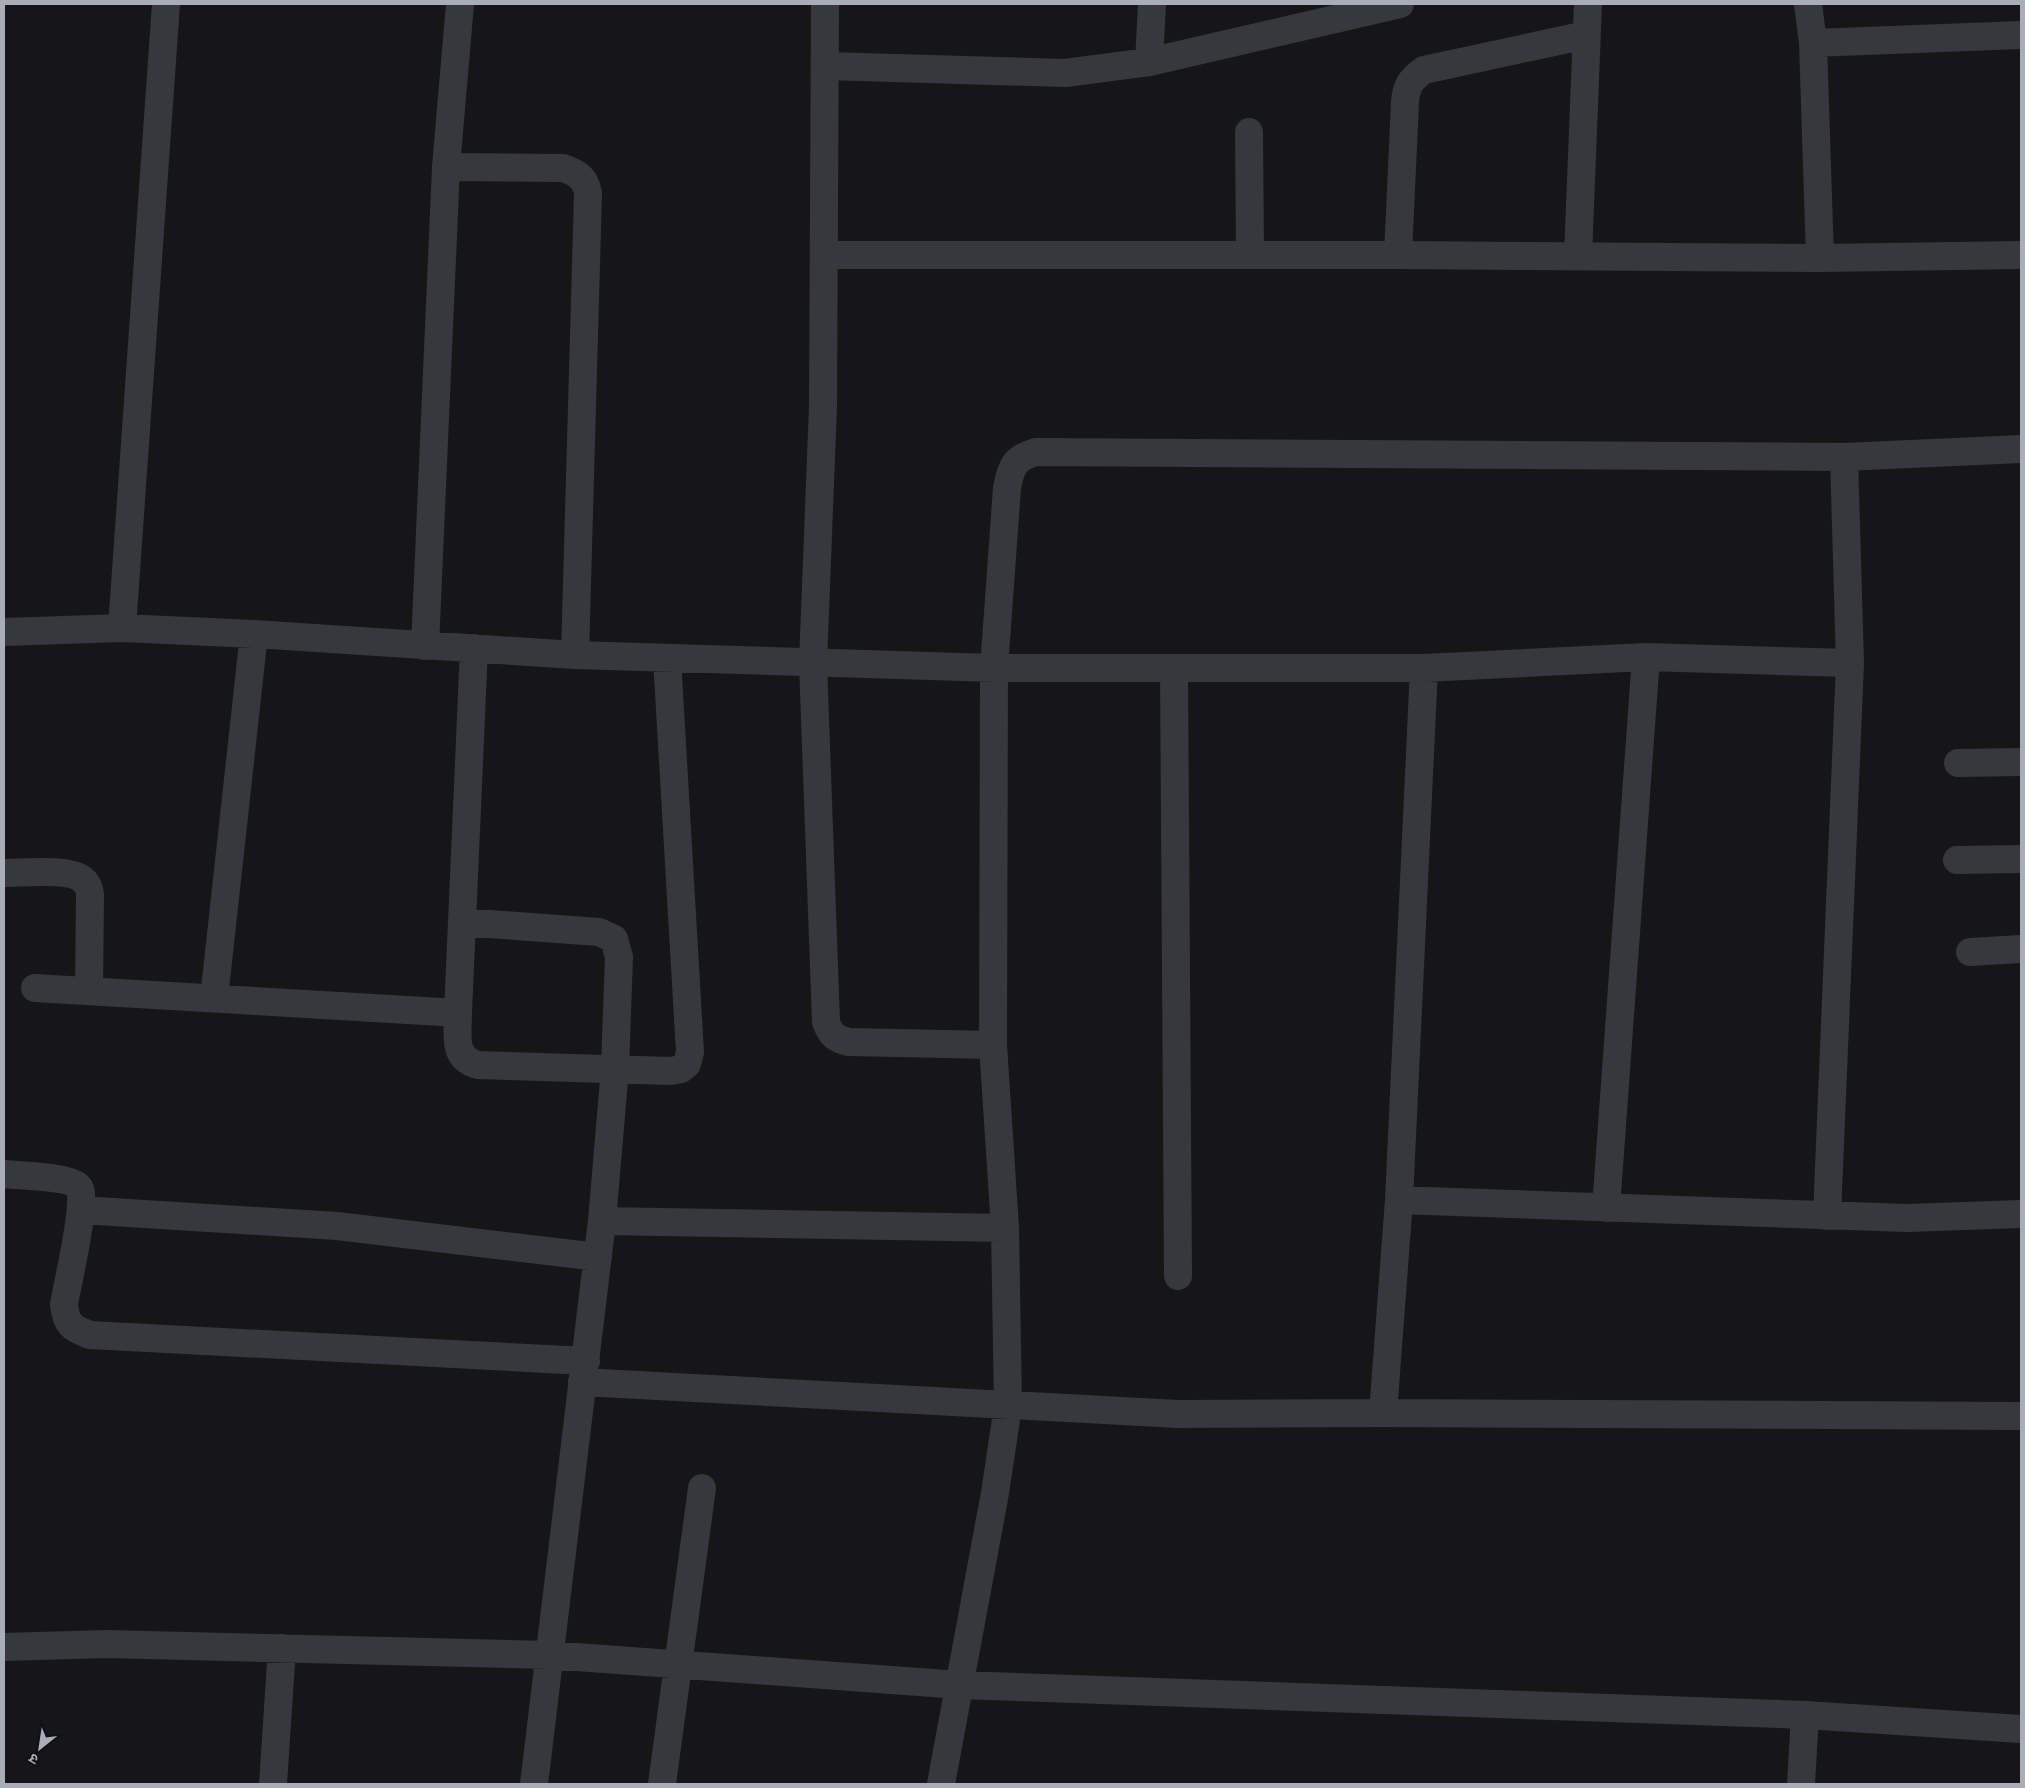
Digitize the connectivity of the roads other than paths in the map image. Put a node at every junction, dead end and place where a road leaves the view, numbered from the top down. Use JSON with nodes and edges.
{"nodes":[{"id":1,"x":166,"y":4,"type":"edge"},
{"id":2,"x":460,"y":4,"type":"edge"},
{"id":3,"x":826,"y":4,"type":"edge"},
{"id":4,"x":1152,"y":4,"type":"edge"},
{"id":5,"x":1400,"y":4,"type":"edge"},
{"id":6,"x":1588,"y":4,"type":"edge"},
{"id":7,"x":1808,"y":4,"type":"edge"},
{"id":8,"x":1586,"y":35,"type":"junction"},
{"id":9,"x":2021,"y":35,"type":"edge"},
{"id":10,"x":1813,"y":43,"type":"junction"},
{"id":11,"x":1149,"y":62,"type":"junction"},
{"id":12,"x":825,"y":66,"type":"junction"},
{"id":13,"x":1249,"y":132,"type":"dead end"},
{"id":14,"x":446,"y":167,"type":"junction"},
{"id":15,"x":825,"y":255,"type":"junction"},
{"id":16,"x":1250,"y":255,"type":"junction"},
{"id":17,"x":1398,"y":255,"type":"junction"},
{"id":18,"x":2021,"y":255,"type":"edge"},
{"id":19,"x":1578,"y":256,"type":"junction"},
{"id":20,"x":1820,"y":258,"type":"junction"},
{"id":21,"x":2021,"y":450,"type":"edge"},
{"id":22,"x":1844,"y":457,"type":"junction"},
{"id":23,"x":122,"y":628,"type":"junction"},
{"id":24,"x":4,"y":632,"type":"edge"},
{"id":25,"x":254,"y":634,"type":"junction"},
{"id":26,"x":425,"y":646,"type":"junction"},
{"id":27,"x":474,"y":648,"type":"junction"},
{"id":28,"x":575,"y":655,"type":"junction"},
{"id":29,"x":668,"y":658,"type":"junction"},
{"id":30,"x":1646,"y":658,"type":"junction"},
{"id":31,"x":813,"y":663,"type":"junction"},
{"id":32,"x":1850,"y":663,"type":"junction"},
{"id":33,"x":994,"y":668,"type":"junction"},
{"id":34,"x":1424,"y":668,"type":"junction"},
{"id":35,"x":1174,"y":669,"type":"junction"},
{"id":36,"x":2021,"y":762,"type":"edge"},
{"id":37,"x":1958,"y":763,"type":"dead end"},
{"id":38,"x":2021,"y":859,"type":"edge"},
{"id":39,"x":1957,"y":860,"type":"dead end"},
{"id":40,"x":4,"y":873,"type":"edge"},
{"id":41,"x":462,"y":922,"type":"junction"},
{"id":42,"x":2021,"y":949,"type":"edge"},
{"id":43,"x":1970,"y":952,"type":"dead end"},
{"id":44,"x":34,"y":988,"type":"dead end"},
{"id":45,"x":89,"y":991,"type":"junction"},
{"id":46,"x":214,"y":998,"type":"junction"},
{"id":47,"x":458,"y":1013,"type":"junction"},
{"id":48,"x":993,"y":1045,"type":"junction"},
{"id":49,"x":615,"y":1068,"type":"junction"},
{"id":50,"x":4,"y":1174,"type":"edge"},
{"id":51,"x":1399,"y":1200,"type":"junction"},
{"id":52,"x":1606,"y":1208,"type":"junction"},
{"id":53,"x":81,"y":1210,"type":"junction"},
{"id":54,"x":2021,"y":1214,"type":"edge"},
{"id":55,"x":1827,"y":1216,"type":"junction"},
{"id":56,"x":602,"y":1221,"type":"junction"},
{"id":57,"x":1005,"y":1228,"type":"junction"},
{"id":58,"x":598,"y":1258,"type":"junction"},
{"id":59,"x":1178,"y":1276,"type":"dead end"},
{"id":60,"x":584,"y":1371,"type":"junction"},
{"id":61,"x":1008,"y":1406,"type":"junction"},
{"id":62,"x":1383,"y":1413,"type":"junction"},
{"id":63,"x":2021,"y":1416,"type":"edge"},
{"id":64,"x":702,"y":1488,"type":"dead end"},
{"id":65,"x":4,"y":1647,"type":"edge"},
{"id":66,"x":282,"y":1648,"type":"junction"},
{"id":67,"x":549,"y":1655,"type":"junction"},
{"id":68,"x":678,"y":1666,"type":"junction"},
{"id":69,"x":960,"y":1685,"type":"junction"},
{"id":70,"x":1805,"y":1715,"type":"junction"},
{"id":71,"x":2021,"y":1729,"type":"edge"},
{"id":72,"x":273,"y":1784,"type":"edge"},
{"id":73,"x":534,"y":1784,"type":"edge"},
{"id":74,"x":662,"y":1784,"type":"edge"},
{"id":75,"x":941,"y":1784,"type":"edge"},
{"id":76,"x":1801,"y":1784,"type":"edge"}],
"edges":[{"from":1,"to":23,"type":"street"},
{"from":2,"to":14,"type":"street"},
{"from":3,"to":12,"type":"street"},
{"from":4,"to":11,"type":"street"},
{"from":5,"to":11,"type":"street"},
{"from":6,"to":8,"type":"street"},
{"from":7,"to":10,"type":"street"},
{"from":8,"to":17,"type":"street"},
{"from":8,"to":19,"type":"street"},
{"from":9,"to":10,"type":"street"},
{"from":10,"to":20,"type":"street"},
{"from":11,"to":12,"type":"street"},
{"from":12,"to":15,"type":"street"},
{"from":13,"to":16,"type":"street"},
{"from":14,"to":26,"type":"street"},
{"from":14,"to":28,"type":"street"},
{"from":15,"to":16,"type":"street"},
{"from":15,"to":31,"type":"street"},
{"from":16,"to":17,"type":"street"},
{"from":17,"to":19,"type":"street"},
{"from":18,"to":20,"type":"street"},
{"from":19,"to":20,"type":"street"},
{"from":21,"to":22,"type":"street"},
{"from":22,"to":32,"type":"street"},
{"from":22,"to":33,"type":"street"},
{"from":23,"to":24,"type":"street"},
{"from":23,"to":25,"type":"street"},
{"from":25,"to":26,"type":"street"},
{"from":25,"to":46,"type":"street"},
{"from":26,"to":27,"type":"street"},
{"from":27,"to":28,"type":"street"},
{"from":27,"to":41,"type":"street"},
{"from":28,"to":29,"type":"street"},
{"from":29,"to":31,"type":"street"},
{"from":29,"to":49,"type":"street"},
{"from":30,"to":32,"type":"street"},
{"from":30,"to":34,"type":"street"},
{"from":30,"to":52,"type":"street"},
{"from":31,"to":33,"type":"street"},
{"from":31,"to":48,"type":"street"},
{"from":32,"to":55,"type":"street"},
{"from":33,"to":35,"type":"street"},
{"from":33,"to":48,"type":"street"},
{"from":34,"to":35,"type":"street"},
{"from":34,"to":51,"type":"street"},
{"from":35,"to":59,"type":"street"},
{"from":36,"to":37,"type":"street"},
{"from":38,"to":39,"type":"street"},
{"from":40,"to":45,"type":"street"},
{"from":41,"to":47,"type":"street"},
{"from":41,"to":49,"type":"street"},
{"from":42,"to":43,"type":"street"},
{"from":44,"to":45,"type":"street"},
{"from":45,"to":46,"type":"street"},
{"from":46,"to":47,"type":"street"},
{"from":47,"to":49,"type":"street"},
{"from":48,"to":57,"type":"street"},
{"from":49,"to":56,"type":"street"},
{"from":50,"to":53,"type":"street"},
{"from":51,"to":52,"type":"street"},
{"from":51,"to":62,"type":"street"},
{"from":52,"to":55,"type":"street"},
{"from":53,"to":58,"type":"street"},
{"from":53,"to":60,"type":"street"},
{"from":54,"to":55,"type":"street"},
{"from":56,"to":57,"type":"street"},
{"from":56,"to":58,"type":"street"},
{"from":57,"to":61,"type":"street"},
{"from":58,"to":60,"type":"street"},
{"from":60,"to":61,"type":"street"},
{"from":60,"to":67,"type":"street"},
{"from":61,"to":62,"type":"street"},
{"from":61,"to":69,"type":"street"},
{"from":62,"to":63,"type":"street"},
{"from":64,"to":68,"type":"street"},
{"from":65,"to":66,"type":"street"},
{"from":66,"to":67,"type":"street"},
{"from":66,"to":72,"type":"street"},
{"from":67,"to":68,"type":"street"},
{"from":67,"to":73,"type":"street"},
{"from":68,"to":69,"type":"street"},
{"from":68,"to":74,"type":"street"},
{"from":69,"to":70,"type":"street"},
{"from":69,"to":75,"type":"street"},
{"from":70,"to":71,"type":"street"},
{"from":70,"to":76,"type":"street"}]}
